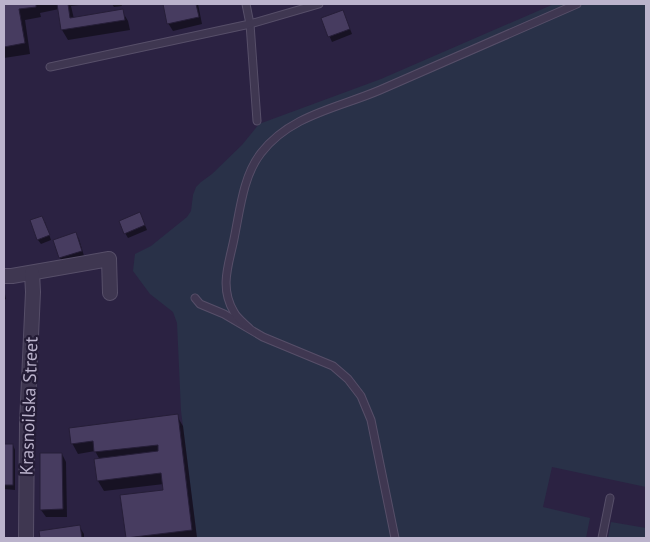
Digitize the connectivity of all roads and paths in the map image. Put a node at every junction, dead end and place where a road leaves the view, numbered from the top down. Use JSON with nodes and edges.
{"nodes":[{"id":1,"x":246,"y":4,"type":"edge"},
{"id":2,"x":319,"y":4,"type":"edge"},
{"id":3,"x":577,"y":4,"type":"edge"},
{"id":4,"x":250,"y":24,"type":"junction"},
{"id":5,"x":50,"y":66,"type":"dead end"},
{"id":6,"x":257,"y":121,"type":"dead end"},
{"id":7,"x":32,"y":273,"type":"junction"},
{"id":8,"x":4,"y":276,"type":"edge"},
{"id":9,"x":110,"y":294,"type":"dead end"},
{"id":10,"x":195,"y":298,"type":"dead end"},
{"id":11,"x":249,"y":328,"type":"junction"},
{"id":12,"x":610,"y":498,"type":"dead end"},
{"id":13,"x":26,"y":538,"type":"edge"},
{"id":14,"x":395,"y":538,"type":"edge"},
{"id":15,"x":602,"y":538,"type":"edge"}],
"edges":[{"from":1,"to":4,"type":"lane"},
{"from":2,"to":4,"type":"lane"},
{"from":3,"to":11,"type":"lane"},
{"from":4,"to":5,"type":"lane"},
{"from":4,"to":6,"type":"lane"},
{"from":7,"to":8,"type":"street"},
{"from":7,"to":9,"type":"street"},
{"from":7,"to":13,"type":"street","name":"Krasnoilska Street"},
{"from":10,"to":11,"type":"lane"},
{"from":11,"to":14,"type":"lane"},
{"from":12,"to":15,"type":"lane"}]}
